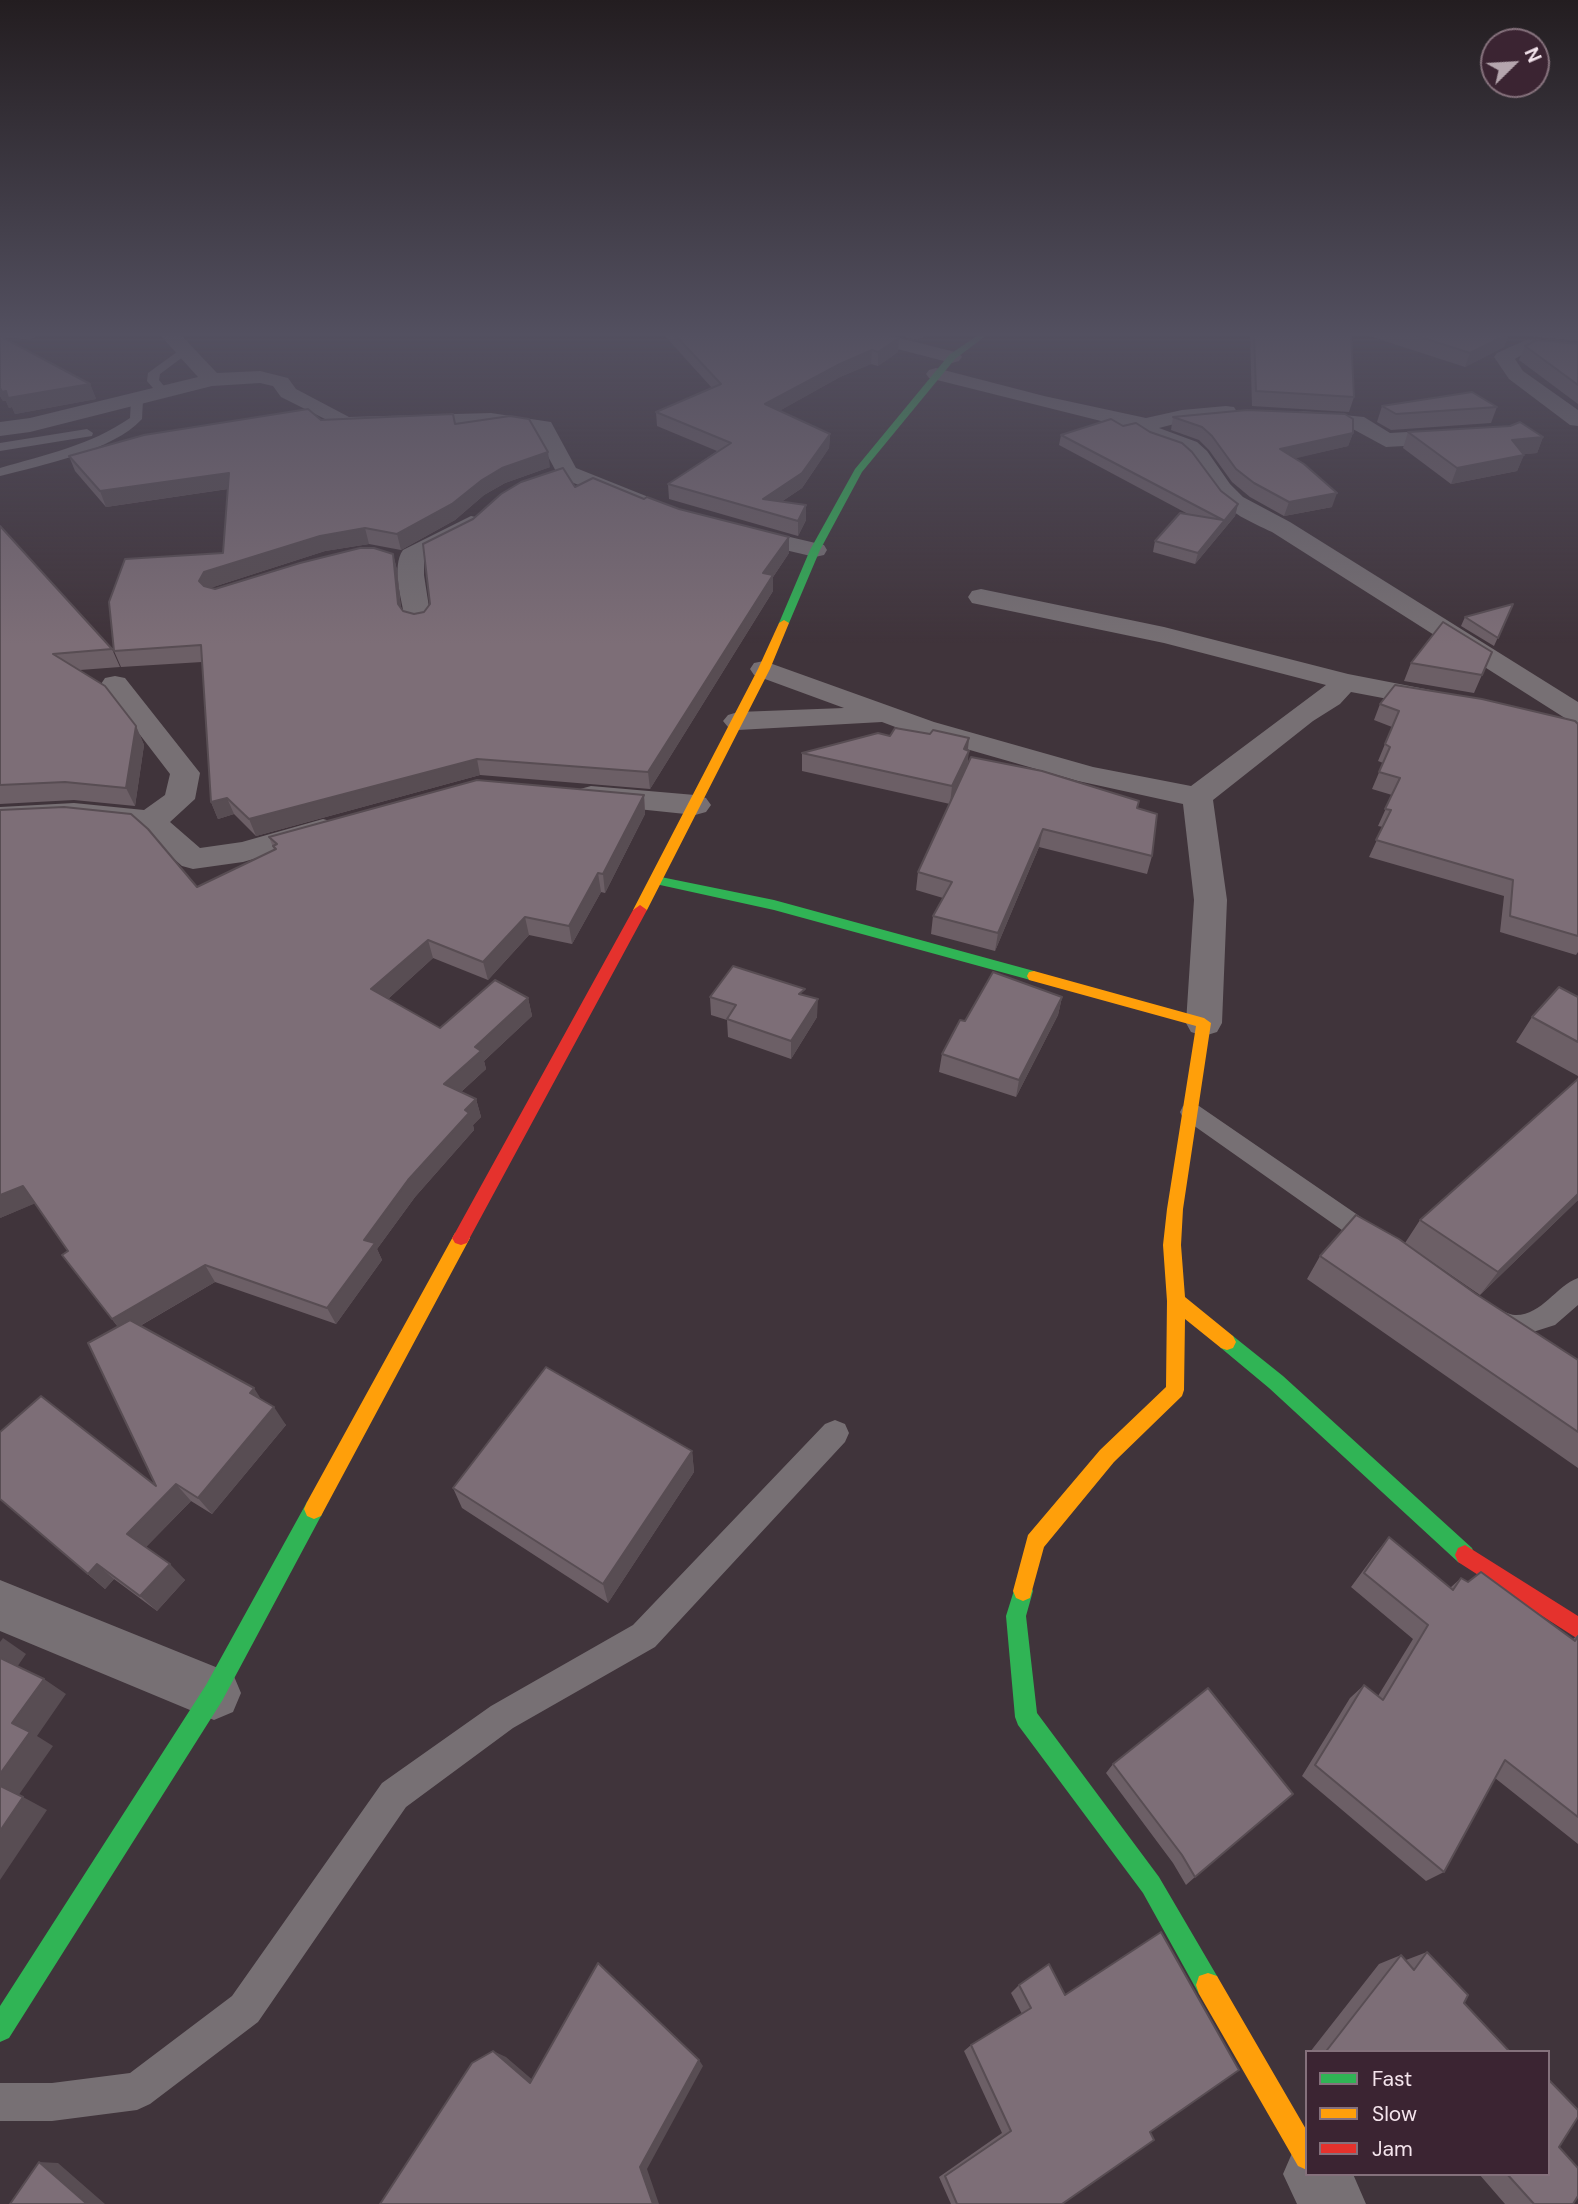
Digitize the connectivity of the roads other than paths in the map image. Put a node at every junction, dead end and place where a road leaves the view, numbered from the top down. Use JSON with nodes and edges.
{"nodes":[{"id":1,"x":56,"y":438,"type":"edge"},
{"id":2,"x":105,"y":438,"type":"edge"},
{"id":3,"x":546,"y":438,"type":"edge"},
{"id":4,"x":885,"y":438,"type":"edge"},
{"id":5,"x":1161,"y":438,"type":"edge"},
{"id":6,"x":1382,"y":438,"type":"edge"},
{"id":7,"x":1419,"y":438,"type":"edge"},
{"id":8,"x":0,"y":447,"type":"edge"},
{"id":9,"x":0,"y":472,"type":"edge"},
{"id":10,"x":488,"y":508,"type":"edge"},
{"id":11,"x":658,"y":508,"type":"edge"},
{"id":12,"x":721,"y":527,"type":"edge"},
{"id":13,"x":815,"y":550,"type":"junction"},
{"id":14,"x":981,"y":597,"type":"dead end"},
{"id":15,"x":418,"y":620,"type":"edge"},
{"id":16,"x":764,"y":669,"type":"junction"},
{"id":17,"x":1344,"y":682,"type":"junction"},
{"id":18,"x":115,"y":684,"type":"dead end"},
{"id":19,"x":1467,"y":704,"type":"edge"},
{"id":20,"x":1529,"y":714,"type":"edge"},
{"id":21,"x":1578,"y":714,"type":"edge"},
{"id":22,"x":888,"y":715,"type":"junction"},
{"id":23,"x":738,"y":721,"type":"junction"},
{"id":24,"x":1578,"y":722,"type":"edge"},
{"id":25,"x":561,"y":794,"type":"edge"},
{"id":26,"x":1197,"y":797,"type":"junction"},
{"id":27,"x":695,"y":805,"type":"junction"},
{"id":28,"x":0,"y":817,"type":"edge"},
{"id":29,"x":355,"y":820,"type":"edge"},
{"id":30,"x":150,"y":821,"type":"junction"},
{"id":31,"x":656,"y":880,"type":"junction"},
{"id":32,"x":1204,"y":1023,"type":"junction"},
{"id":33,"x":1191,"y":1112,"type":"junction"},
{"id":34,"x":1397,"y":1254,"type":"edge"},
{"id":35,"x":1578,"y":1289,"type":"edge"},
{"id":36,"x":1175,"y":1301,"type":"junction"},
{"id":37,"x":1468,"y":1304,"type":"edge"},
{"id":38,"x":835,"y":1433,"type":"dead end"},
{"id":39,"x":0,"y":1605,"type":"edge"},
{"id":40,"x":1578,"y":1628,"type":"edge"},
{"id":41,"x":214,"y":1693,"type":"junction"},
{"id":42,"x":0,"y":2029,"type":"edge"},
{"id":43,"x":0,"y":2102,"type":"edge"},
{"id":44,"x":1305,"y":2154,"type":"edge"},
{"id":45,"x":1318,"y":2176,"type":"edge"},
{"id":46,"x":1334,"y":2204,"type":"edge"}],
"edges":[{"from":1,"to":8,"type":"lane"},
{"from":2,"to":9,"type":"lane"},
{"from":3,"to":11,"type":"street"},
{"from":4,"to":13,"type":"main road"},
{"from":5,"to":21,"type":"street"},
{"from":6,"to":7,"type":"street"},
{"from":10,"to":15,"type":"street"},
{"from":12,"to":13,"type":"street"},
{"from":13,"to":16,"type":"main road"},
{"from":14,"to":17,"type":"street"},
{"from":16,"to":22,"type":"street"},
{"from":16,"to":23,"type":"main road"},
{"from":17,"to":19,"type":"street"},
{"from":17,"to":26,"type":"street"},
{"from":18,"to":30,"type":"street"},
{"from":20,"to":24,"type":"street"},
{"from":22,"to":23,"type":"street"},
{"from":22,"to":26,"type":"street"},
{"from":23,"to":27,"type":"main road"},
{"from":25,"to":27,"type":"street"},
{"from":26,"to":32,"type":"street"},
{"from":27,"to":31,"type":"main road"},
{"from":28,"to":30,"type":"street"},
{"from":29,"to":30,"type":"street"},
{"from":31,"to":32,"type":"main road"},
{"from":31,"to":41,"type":"main road"},
{"from":32,"to":33,"type":"main road"},
{"from":33,"to":34,"type":"lane"},
{"from":33,"to":36,"type":"main road"},
{"from":35,"to":37,"type":"lane"},
{"from":36,"to":40,"type":"main road"},
{"from":36,"to":44,"type":"main road"},
{"from":38,"to":43,"type":"lane"},
{"from":39,"to":41,"type":"street"},
{"from":41,"to":42,"type":"main road"},
{"from":45,"to":46,"type":"street"}]}
